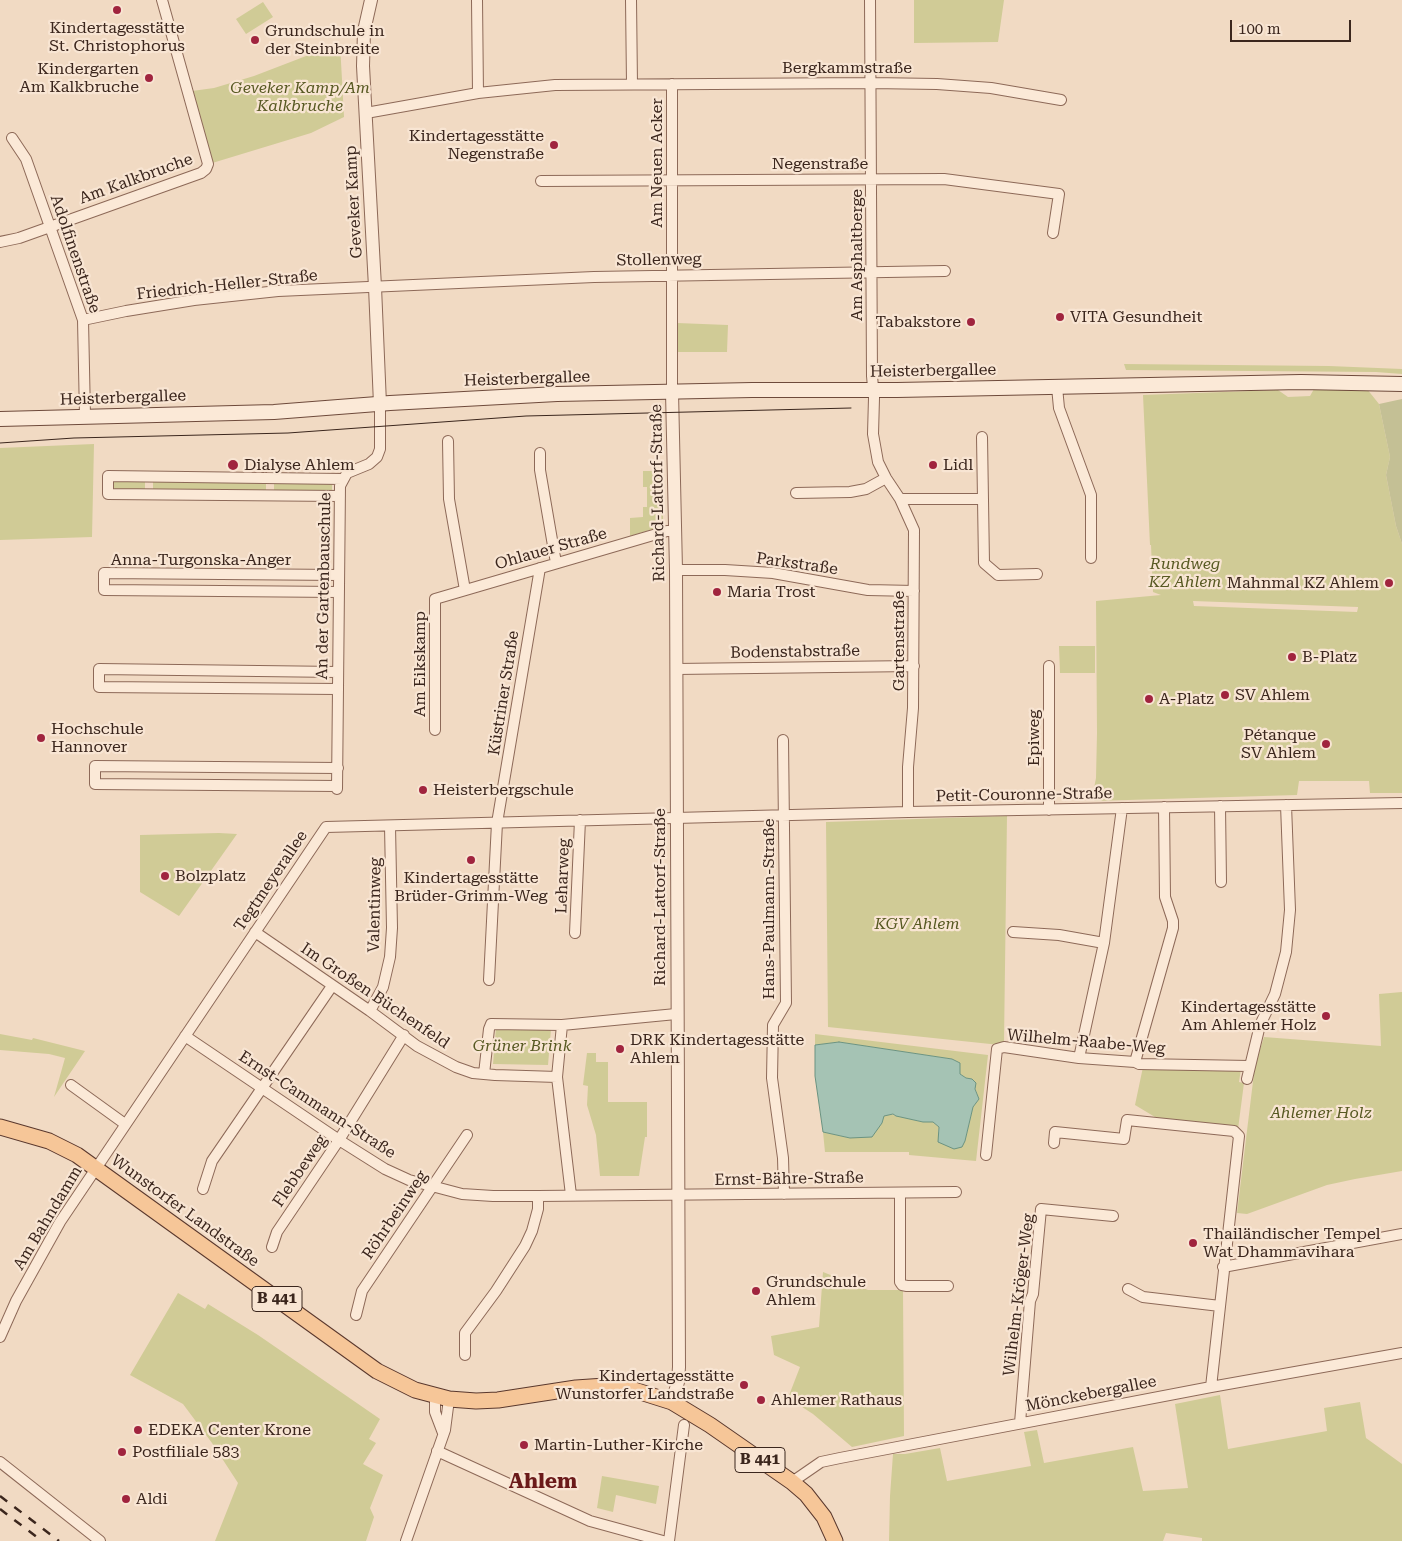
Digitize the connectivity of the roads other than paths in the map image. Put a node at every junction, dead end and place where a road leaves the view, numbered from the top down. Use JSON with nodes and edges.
{"nodes":[{"id":1,"x":371,"y":0,"type":"edge"},
{"id":2,"x":477,"y":0,"type":"edge"},
{"id":3,"x":631,"y":0,"type":"edge"},
{"id":4,"x":870,"y":0,"type":"edge"},
{"id":5,"x":167,"y":2,"type":"edge"},
{"id":6,"x":871,"y":83,"type":"junction"},
{"id":7,"x":632,"y":84,"type":"junction"},
{"id":8,"x":672,"y":84,"type":"junction"},
{"id":9,"x":478,"y":92,"type":"junction"},
{"id":10,"x":1061,"y":100,"type":"dead end"},
{"id":11,"x":366,"y":112,"type":"junction"},
{"id":12,"x":12,"y":138,"type":"dead end"},
{"id":13,"x":872,"y":179,"type":"junction"},
{"id":14,"x":671,"y":180,"type":"junction"},
{"id":15,"x":541,"y":181,"type":"dead end"},
{"id":16,"x":50,"y":226,"type":"junction"},
{"id":17,"x":1053,"y":233,"type":"dead end"},
{"id":18,"x":0,"y":242,"type":"edge"},
{"id":19,"x":945,"y":271,"type":"dead end"},
{"id":20,"x":872,"y":272,"type":"junction"},
{"id":21,"x":672,"y":275,"type":"junction"},
{"id":22,"x":375,"y":287,"type":"junction"},
{"id":23,"x":83,"y":320,"type":"junction"},
{"id":24,"x":1402,"y":384,"type":"edge"},
{"id":25,"x":1057,"y":387,"type":"junction"},
{"id":26,"x":874,"y":390,"type":"junction"},
{"id":27,"x":672,"y":392,"type":"junction"},
{"id":28,"x":380,"y":404,"type":"junction"},
{"id":29,"x":85,"y":416,"type":"junction"},
{"id":30,"x":0,"y":420,"type":"edge"},
{"id":31,"x":982,"y":437,"type":"dead end"},
{"id":32,"x":448,"y":441,"type":"dead end"},
{"id":33,"x":540,"y":452,"type":"dead end"},
{"id":34,"x":151,"y":476,"type":"junction"},
{"id":35,"x":272,"y":478,"type":"junction"},
{"id":36,"x":886,"y":478,"type":"junction"},
{"id":37,"x":343,"y":479,"type":"junction"},
{"id":38,"x":796,"y":493,"type":"dead end"},
{"id":39,"x":151,"y":494,"type":"junction"},
{"id":40,"x":272,"y":495,"type":"junction"},
{"id":41,"x":340,"y":496,"type":"junction"},
{"id":42,"x":900,"y":499,"type":"junction"},
{"id":43,"x":982,"y":499,"type":"junction"},
{"id":44,"x":675,"y":531,"type":"junction"},
{"id":45,"x":1091,"y":558,"type":"dead end"},
{"id":46,"x":556,"y":563,"type":"junction"},
{"id":47,"x":540,"y":568,"type":"junction"},
{"id":48,"x":676,"y":570,"type":"junction"},
{"id":49,"x":150,"y":573,"type":"junction"},
{"id":50,"x":272,"y":574,"type":"junction"},
{"id":51,"x":1037,"y":574,"type":"dead end"},
{"id":52,"x":339,"y":575,"type":"junction"},
{"id":53,"x":465,"y":590,"type":"junction"},
{"id":54,"x":914,"y":590,"type":"junction"},
{"id":55,"x":150,"y":591,"type":"junction"},
{"id":56,"x":272,"y":592,"type":"junction"},
{"id":57,"x":339,"y":592,"type":"junction"},
{"id":58,"x":435,"y":598,"type":"joint"},
{"id":59,"x":914,"y":666,"type":"junction"},
{"id":60,"x":1049,"y":666,"type":"dead end"},
{"id":61,"x":676,"y":669,"type":"junction"},
{"id":62,"x":149,"y":670,"type":"junction"},
{"id":63,"x":270,"y":672,"type":"junction"},
{"id":64,"x":338,"y":672,"type":"junction"},
{"id":65,"x":149,"y":688,"type":"junction"},
{"id":66,"x":270,"y":690,"type":"junction"},
{"id":67,"x":338,"y":690,"type":"junction"},
{"id":68,"x":435,"y":730,"type":"dead end"},
{"id":69,"x":783,"y":740,"type":"dead end"},
{"id":70,"x":148,"y":767,"type":"junction"},
{"id":71,"x":267,"y":768,"type":"junction"},
{"id":72,"x":338,"y":768,"type":"junction"},
{"id":73,"x":147,"y":785,"type":"junction"},
{"id":74,"x":267,"y":786,"type":"junction"},
{"id":75,"x":1402,"y":803,"type":"edge"},
{"id":76,"x":1286,"y":805,"type":"junction"},
{"id":77,"x":1220,"y":806,"type":"junction"},
{"id":78,"x":1164,"y":807,"type":"junction"},
{"id":79,"x":1122,"y":808,"type":"junction"},
{"id":80,"x":1049,"y":810,"type":"junction"},
{"id":81,"x":908,"y":812,"type":"junction"},
{"id":82,"x":784,"y":816,"type":"junction"},
{"id":83,"x":676,"y":819,"type":"junction"},
{"id":84,"x":580,"y":820,"type":"junction"},
{"id":85,"x":497,"y":823,"type":"junction"},
{"id":86,"x":390,"y":826,"type":"junction"},
{"id":87,"x":1221,"y":882,"type":"dead end"},
{"id":88,"x":255,"y":932,"type":"junction"},
{"id":89,"x":1012,"y":932,"type":"dead end"},
{"id":90,"x":575,"y":933,"type":"dead end"},
{"id":91,"x":1104,"y":943,"type":"junction"},
{"id":92,"x":489,"y":980,"type":"dead end"},
{"id":93,"x":332,"y":986,"type":"junction"},
{"id":94,"x":370,"y":1011,"type":"junction"},
{"id":95,"x":676,"y":1014,"type":"junction"},
{"id":96,"x":562,"y":1025,"type":"junction"},
{"id":97,"x":404,"y":1035,"type":"junction"},
{"id":98,"x":185,"y":1036,"type":"junction"},
{"id":99,"x":1079,"y":1058,"type":"junction"},
{"id":100,"x":1135,"y":1062,"type":"junction"},
{"id":101,"x":1249,"y":1066,"type":"junction"},
{"id":102,"x":484,"y":1074,"type":"junction"},
{"id":103,"x":557,"y":1077,"type":"junction"},
{"id":104,"x":1247,"y":1078,"type":"dead end"},
{"id":105,"x":71,"y":1085,"type":"dead end"},
{"id":106,"x":262,"y":1088,"type":"junction"},
{"id":107,"x":125,"y":1124,"type":"junction"},
{"id":108,"x":0,"y":1127,"type":"edge"},
{"id":109,"x":466,"y":1135,"type":"dead end"},
{"id":110,"x":339,"y":1140,"type":"junction"},
{"id":111,"x":1054,"y":1143,"type":"dead end"},
{"id":112,"x":986,"y":1155,"type":"dead end"},
{"id":113,"x":96,"y":1168,"type":"junction"},
{"id":114,"x":432,"y":1187,"type":"junction"},
{"id":115,"x":203,"y":1188,"type":"dead end"},
{"id":116,"x":956,"y":1192,"type":"dead end"},
{"id":117,"x":900,"y":1193,"type":"junction"},
{"id":118,"x":784,"y":1194,"type":"junction"},
{"id":119,"x":571,"y":1195,"type":"junction"},
{"id":120,"x":678,"y":1195,"type":"junction"},
{"id":121,"x":538,"y":1196,"type":"junction"},
{"id":122,"x":1113,"y":1216,"type":"dead end"},
{"id":123,"x":1402,"y":1234,"type":"edge"},
{"id":124,"x":272,"y":1247,"type":"dead end"},
{"id":125,"x":1223,"y":1267,"type":"junction"},
{"id":126,"x":948,"y":1286,"type":"dead end"},
{"id":127,"x":1128,"y":1289,"type":"dead end"},
{"id":128,"x":1220,"y":1306,"type":"junction"},
{"id":129,"x":356,"y":1315,"type":"dead end"},
{"id":130,"x":0,"y":1337,"type":"edge"},
{"id":131,"x":1402,"y":1353,"type":"edge"},
{"id":132,"x":465,"y":1355,"type":"dead end"},
{"id":133,"x":1211,"y":1387,"type":"junction"},
{"id":134,"x":442,"y":1398,"type":"junction"},
{"id":135,"x":672,"y":1402,"type":"junction"},
{"id":136,"x":1020,"y":1423,"type":"junction"},
{"id":137,"x":684,"y":1425,"type":"dead end"},
{"id":138,"x":437,"y":1451,"type":"junction"},
{"id":139,"x":0,"y":1462,"type":"edge"},
{"id":140,"x":792,"y":1482,"type":"junction"},
{"id":141,"x":100,"y":1541,"type":"edge"},
{"id":142,"x":406,"y":1541,"type":"edge"},
{"id":143,"x":663,"y":1541,"type":"edge"},
{"id":144,"x":669,"y":1541,"type":"edge"},
{"id":145,"x":835,"y":1541,"type":"edge"}],
"edges":[{"from":1,"to":11,"type":"street","name":"Geveker Kamp"},
{"from":2,"to":9,"type":"street"},
{"from":3,"to":7,"type":"street"},
{"from":4,"to":6,"type":"street","name":"Am Asphaltberge"},
{"from":5,"to":16,"type":"street","name":"Am Kalkbruche"},
{"from":6,"to":8,"type":"street","name":"Bergkammstraße"},
{"from":6,"to":10,"type":"street","name":"Bergkammstraße"},
{"from":6,"to":13,"type":"street","name":"Am Asphaltberge"},
{"from":7,"to":8,"type":"street","name":"Bergkammstraße"},
{"from":7,"to":9,"type":"street","name":"Bergkammstraße"},
{"from":8,"to":14,"type":"street","name":"Am Neuen Acker"},
{"from":9,"to":11,"type":"street","name":"Bergkammstraße"},
{"from":11,"to":22,"type":"street","name":"Geveker Kamp"},
{"from":12,"to":16,"type":"street","name":"Adolfinenstraße"},
{"from":13,"to":14,"type":"street","name":"Negenstraße"},
{"from":13,"to":17,"type":"street","name":"Negenstraße"},
{"from":13,"to":20,"type":"street","name":"Am Asphaltberge"},
{"from":14,"to":15,"type":"street","name":"Negenstraße"},
{"from":14,"to":21,"type":"street","name":"Am Neuen Acker"},
{"from":16,"to":18,"type":"street","name":"Am Kalkbruche"},
{"from":16,"to":23,"type":"street","name":"Adolfinenstraße"},
{"from":19,"to":20,"type":"street","name":"Stollenweg"},
{"from":20,"to":21,"type":"street","name":"Stollenweg"},
{"from":20,"to":26,"type":"street","name":"Am Asphaltberge"},
{"from":21,"to":22,"type":"street","name":"Stollenweg"},
{"from":21,"to":27,"type":"street","name":"Am Neuen Acker"},
{"from":22,"to":23,"type":"street","name":"Friedrich-Heller-Straße"},
{"from":22,"to":28,"type":"street","name":"Geveker Kamp"},
{"from":23,"to":29,"type":"street","name":"Adolfinenstraße"},
{"from":24,"to":25,"type":"main road","name":"Heisterbergallee"},
{"from":25,"to":26,"type":"main road","name":"Heisterbergallee"},
{"from":25,"to":45,"type":"street"},
{"from":26,"to":27,"type":"main road","name":"Heisterbergallee"},
{"from":26,"to":36,"type":"street","name":"Gartenstraße"},
{"from":27,"to":28,"type":"main road","name":"Heisterbergallee"},
{"from":27,"to":44,"type":"street","name":"Richard-Lattorf-Straße"},
{"from":28,"to":29,"type":"main road","name":"Heisterbergallee"},
{"from":28,"to":37,"type":"street","name":"An der Gartenbauschule"},
{"from":29,"to":30,"type":"main road","name":"Heisterbergallee"},
{"from":31,"to":43,"type":"street"},
{"from":32,"to":53,"type":"street"},
{"from":33,"to":46,"type":"street"},
{"from":34,"to":35,"type":"street"},
{"from":34,"to":39,"type":"street"},
{"from":34,"to":39,"type":"street"},
{"from":35,"to":37,"type":"street"},
{"from":35,"to":40,"type":"street"},
{"from":36,"to":38,"type":"street"},
{"from":36,"to":42,"type":"street","name":"Gartenstraße"},
{"from":37,"to":41,"type":"street","name":"An der Gartenbauschule"},
{"from":39,"to":40,"type":"street"},
{"from":40,"to":41,"type":"street"},
{"from":41,"to":52,"type":"street","name":"An der Gartenbauschule"},
{"from":42,"to":43,"type":"street"},
{"from":42,"to":54,"type":"street","name":"Gartenstraße"},
{"from":43,"to":51,"type":"street"},
{"from":44,"to":46,"type":"street","name":"Ohlauer Straße"},
{"from":44,"to":48,"type":"street","name":"Richard-Lattorf-Straße"},
{"from":46,"to":47,"type":"street","name":"Ohlauer Straße"},
{"from":47,"to":53,"type":"street","name":"Ohlauer Straße"},
{"from":47,"to":85,"type":"street","name":"Küstriner Straße"},
{"from":48,"to":54,"type":"street","name":"Parkstraße"},
{"from":48,"to":61,"type":"street","name":"Richard-Lattorf-Straße"},
{"from":49,"to":50,"type":"street","name":"Anna-Turgonska-Anger"},
{"from":49,"to":55,"type":"street"},
{"from":49,"to":55,"type":"street","name":"Anna-Turgonska-Anger"},
{"from":50,"to":52,"type":"street","name":"Anna-Turgonska-Anger"},
{"from":50,"to":56,"type":"street"},
{"from":52,"to":57,"type":"street","name":"An der Gartenbauschule"},
{"from":53,"to":58,"type":"street","name":"Ohlauer Straße"},
{"from":54,"to":59,"type":"street","name":"Gartenstraße"},
{"from":55,"to":56,"type":"street","name":"Anna-Turgonska-Anger"},
{"from":56,"to":57,"type":"street","name":"Anna-Turgonska-Anger"},
{"from":57,"to":64,"type":"street","name":"An der Gartenbauschule"},
{"from":58,"to":68,"type":"street","name":"Am Eikskamp"},
{"from":59,"to":61,"type":"street","name":"Bodenstabstraße"},
{"from":59,"to":81,"type":"street","name":"Gartenstraße"},
{"from":60,"to":80,"type":"street","name":"Epiweg"},
{"from":61,"to":83,"type":"street","name":"Richard-Lattorf-Straße"},
{"from":62,"to":63,"type":"street"},
{"from":62,"to":65,"type":"street"},
{"from":62,"to":65,"type":"street"},
{"from":63,"to":64,"type":"street"},
{"from":63,"to":66,"type":"street"},
{"from":64,"to":67,"type":"street","name":"An der Gartenbauschule"},
{"from":65,"to":66,"type":"street"},
{"from":66,"to":67,"type":"street"},
{"from":67,"to":72,"type":"street","name":"An der Gartenbauschule"},
{"from":69,"to":82,"type":"street","name":"Hans-Paulmann-Straße"},
{"from":70,"to":71,"type":"street"},
{"from":70,"to":73,"type":"street"},
{"from":70,"to":73,"type":"street"},
{"from":71,"to":72,"type":"street"},
{"from":71,"to":74,"type":"street"},
{"from":72,"to":74,"type":"street","name":"An der Gartenbauschule"},
{"from":73,"to":74,"type":"street"},
{"from":75,"to":76,"type":"street","name":"Petit-Couronne-Straße"},
{"from":76,"to":77,"type":"street","name":"Petit-Couronne-Straße"},
{"from":76,"to":101,"type":"street"},
{"from":77,"to":78,"type":"street","name":"Petit-Couronne-Straße"},
{"from":77,"to":87,"type":"street"},
{"from":78,"to":79,"type":"street","name":"Petit-Couronne-Straße"},
{"from":78,"to":100,"type":"street"},
{"from":79,"to":80,"type":"street","name":"Petit-Couronne-Straße"},
{"from":79,"to":91,"type":"street"},
{"from":80,"to":81,"type":"street","name":"Petit-Couronne-Straße"},
{"from":81,"to":82,"type":"street","name":"Petit-Couronne-Straße"},
{"from":82,"to":83,"type":"street","name":"Petit-Couronne-Straße"},
{"from":82,"to":118,"type":"street","name":"Hans-Paulmann-Straße"},
{"from":83,"to":84,"type":"street","name":"Tegtmeyerallee"},
{"from":83,"to":95,"type":"street","name":"Richard-Lattorf-Straße"},
{"from":84,"to":85,"type":"street","name":"Tegtmeyerallee"},
{"from":84,"to":90,"type":"street","name":"Leharweg"},
{"from":85,"to":86,"type":"street","name":"Tegtmeyerallee"},
{"from":85,"to":92,"type":"street","name":"Küstriner Straße"},
{"from":86,"to":88,"type":"street","name":"Tegtmeyerallee"},
{"from":86,"to":94,"type":"street","name":"Valentinweg"},
{"from":88,"to":93,"type":"street","name":"Im Großen Büchenfeld"},
{"from":88,"to":98,"type":"street","name":"Tegtmeyerallee"},
{"from":89,"to":91,"type":"street"},
{"from":91,"to":99,"type":"street"},
{"from":93,"to":94,"type":"street","name":"Im Großen Büchenfeld"},
{"from":93,"to":106,"type":"street"},
{"from":94,"to":97,"type":"street","name":"Im Großen Büchenfeld"},
{"from":95,"to":96,"type":"street"},
{"from":95,"to":120,"type":"street","name":"Richard-Lattorf-Straße"},
{"from":96,"to":102,"type":"street"},
{"from":96,"to":103,"type":"street"},
{"from":97,"to":102,"type":"street","name":"Im Großen Büchenfeld"},
{"from":97,"to":110,"type":"street","name":"Flebbeweg"},
{"from":98,"to":106,"type":"street","name":"Ernst-Cammann-Straße"},
{"from":98,"to":107,"type":"street","name":"Tegtmeyerallee"},
{"from":99,"to":100,"type":"street","name":"Wilhelm-Raabe-Weg"},
{"from":99,"to":112,"type":"street","name":"Wilhelm-Raabe-Weg"},
{"from":100,"to":101,"type":"street","name":"Wilhelm-Raabe-Weg"},
{"from":101,"to":104,"type":"street"},
{"from":102,"to":103,"type":"street","name":"Im Großen Büchenfeld"},
{"from":103,"to":119,"type":"street"},
{"from":105,"to":107,"type":"street"},
{"from":106,"to":110,"type":"street","name":"Ernst-Cammann-Straße"},
{"from":106,"to":115,"type":"street"},
{"from":107,"to":113,"type":"street","name":"Tegtmeyerallee"},
{"from":108,"to":113,"type":"main road","name":"Wunstorfer Landstraße","number":"B 441"},
{"from":109,"to":114,"type":"street","name":"Röhrbeinweg"},
{"from":110,"to":114,"type":"street","name":"Ernst-Cammann-Straße"},
{"from":110,"to":124,"type":"street","name":"Flebbeweg"},
{"from":111,"to":125,"type":"street"},
{"from":113,"to":130,"type":"street","name":"Am Bahndamm"},
{"from":113,"to":134,"type":"main road","name":"Wunstorfer Landstraße","number":"B 441"},
{"from":114,"to":121,"type":"street","name":"Ernst-Cammann-Straße"},
{"from":114,"to":129,"type":"street","name":"Röhrbeinweg"},
{"from":116,"to":117,"type":"street","name":"Ernst-Bähre-Straße"},
{"from":117,"to":118,"type":"street","name":"Ernst-Bähre-Straße"},
{"from":117,"to":126,"type":"street"},
{"from":118,"to":120,"type":"street","name":"Ernst-Bähre-Straße"},
{"from":119,"to":120,"type":"street","name":"Ernst-Cammann-Straße"},
{"from":119,"to":121,"type":"street","name":"Ernst-Cammann-Straße"},
{"from":120,"to":135,"type":"street","name":"Richard-Lattorf-Straße"},
{"from":121,"to":132,"type":"street"},
{"from":122,"to":136,"type":"street","name":"Wilhelm-Kröger-Weg"},
{"from":123,"to":125,"type":"street"},
{"from":125,"to":128,"type":"street"},
{"from":127,"to":128,"type":"street"},
{"from":128,"to":133,"type":"street"},
{"from":131,"to":133,"type":"street","name":"Mönckebergallee"},
{"from":133,"to":136,"type":"street","name":"Mönckebergallee"},
{"from":134,"to":135,"type":"main road","name":"Wunstorfer Landstraße","number":"B 441"},
{"from":134,"to":138,"type":"street"},
{"from":135,"to":140,"type":"main road","name":"Wunstorfer Landstraße","number":"B 441"},
{"from":136,"to":140,"type":"street","name":"Mönckebergallee"},
{"from":137,"to":144,"type":"street"},
{"from":138,"to":142,"type":"street"},
{"from":138,"to":143,"type":"street"},
{"from":139,"to":141,"type":"street"},
{"from":140,"to":145,"type":"main road","name":"Wunstorfer Landstraße","number":"B 441"}]}
